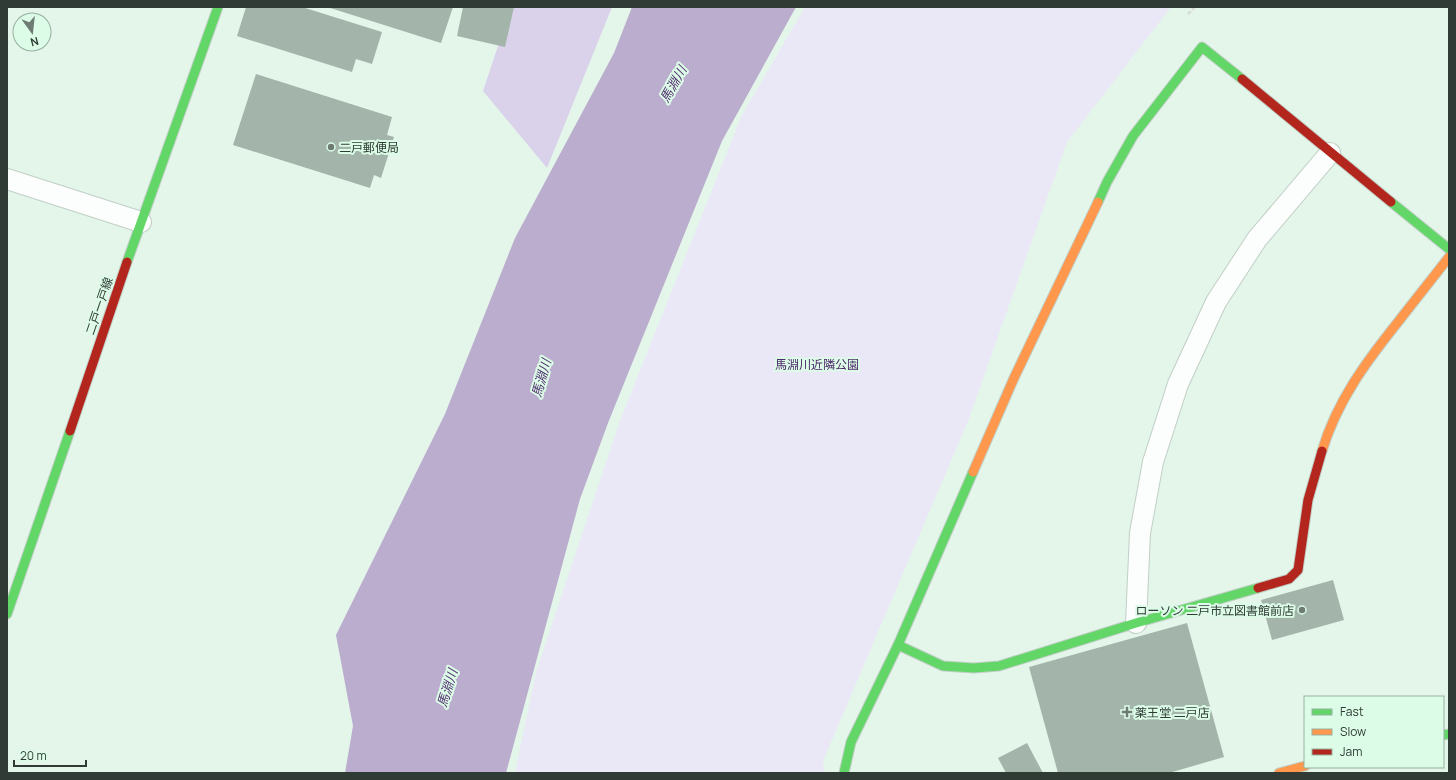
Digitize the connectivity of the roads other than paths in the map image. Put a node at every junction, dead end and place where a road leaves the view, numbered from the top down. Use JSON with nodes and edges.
{"nodes":[{"id":1,"x":218,"y":7,"type":"edge"},
{"id":2,"x":1330,"y":153,"type":"junction"},
{"id":3,"x":7,"y":179,"type":"edge"},
{"id":4,"x":141,"y":222,"type":"junction"},
{"id":5,"x":1449,"y":250,"type":"edge"},
{"id":6,"x":1449,"y":257,"type":"edge"},
{"id":7,"x":7,"y":614,"type":"edge"},
{"id":8,"x":1136,"y":623,"type":"junction"},
{"id":9,"x":898,"y":645,"type":"junction"},
{"id":10,"x":1304,"y":766,"type":"edge"},
{"id":11,"x":844,"y":773,"type":"edge"},
{"id":12,"x":1279,"y":773,"type":"edge"}],
"edges":[{"from":1,"to":4,"type":"street","name":"二戸一戸線"},
{"from":2,"to":5,"type":"street"},
{"from":2,"to":8,"type":"street"},
{"from":2,"to":9,"type":"street"},
{"from":3,"to":4,"type":"street"},
{"from":4,"to":7,"type":"street","name":"二戸一戸線"},
{"from":6,"to":8,"type":"street"},
{"from":8,"to":9,"type":"street"},
{"from":9,"to":11,"type":"street"},
{"from":10,"to":12,"type":"street"}]}
